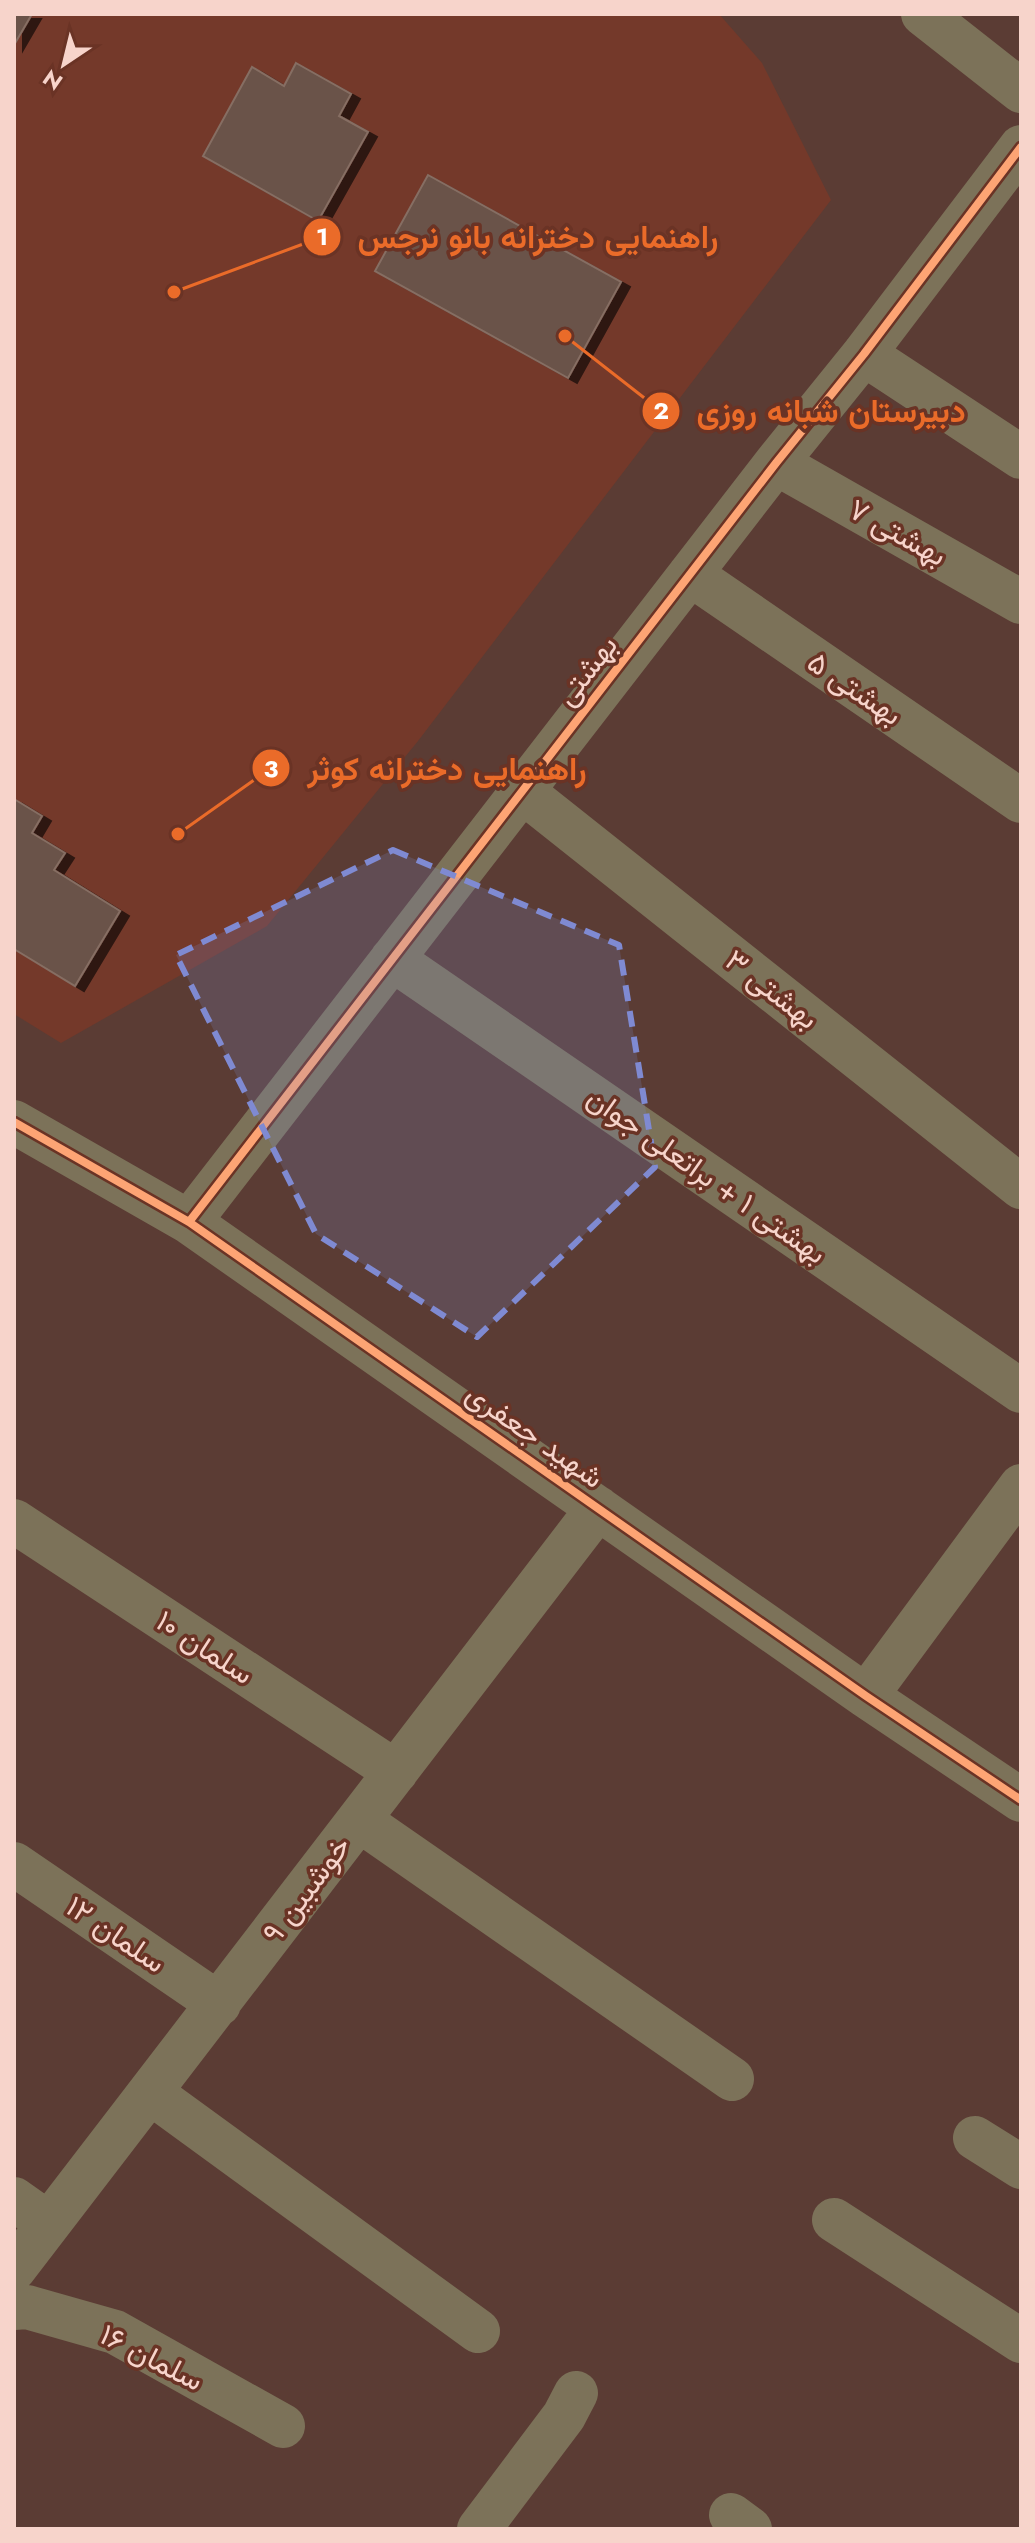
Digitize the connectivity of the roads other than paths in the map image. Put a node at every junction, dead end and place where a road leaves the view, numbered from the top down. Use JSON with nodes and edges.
{"nodes":[{"id":1,"x":923,"y":14,"type":"edge"},
{"id":2,"x":1021,"y":91,"type":"edge"},
{"id":3,"x":1021,"y":147,"type":"edge"},
{"id":4,"x":864,"y":354,"type":"junction"},
{"id":5,"x":1021,"y":457,"type":"edge"},
{"id":6,"x":776,"y":463,"type":"junction"},
{"id":7,"x":690,"y":574,"type":"junction"},
{"id":8,"x":1021,"y":602,"type":"edge"},
{"id":9,"x":522,"y":791,"type":"junction"},
{"id":10,"x":1021,"y":801,"type":"edge"},
{"id":11,"x":392,"y":959,"type":"junction"},
{"id":12,"x":14,"y":1122,"type":"edge"},
{"id":13,"x":1021,"y":1187,"type":"edge"},
{"id":14,"x":189,"y":1222,"type":"junction"},
{"id":15,"x":1021,"y":1391,"type":"edge"},
{"id":16,"x":1021,"y":1486,"type":"edge"},
{"id":17,"x":598,"y":1508,"type":"junction"},
{"id":18,"x":14,"y":1521,"type":"edge"},
{"id":19,"x":866,"y":1696,"type":"junction"},
{"id":20,"x":396,"y":1772,"type":"junction"},
{"id":21,"x":1021,"y":1800,"type":"edge"},
{"id":22,"x":359,"y":1820,"type":"junction"},
{"id":23,"x":14,"y":1864,"type":"edge"},
{"id":24,"x":219,"y":2004,"type":"junction"},
{"id":25,"x":732,"y":2079,"type":"dead end"},
{"id":26,"x":151,"y":2093,"type":"junction"},
{"id":27,"x":975,"y":2138,"type":"dead end"},
{"id":28,"x":1021,"y":2167,"type":"edge"},
{"id":29,"x":31,"y":2211,"type":"edge"},
{"id":30,"x":834,"y":2220,"type":"dead end"},
{"id":31,"x":14,"y":2269,"type":"edge"},
{"id":32,"x":14,"y":2308,"type":"edge"},
{"id":33,"x":478,"y":2331,"type":"dead end"},
{"id":34,"x":1021,"y":2341,"type":"edge"},
{"id":35,"x":576,"y":2393,"type":"dead end"},
{"id":36,"x":283,"y":2426,"type":"dead end"},
{"id":37,"x":479,"y":2529,"type":"edge"}],
"edges":[{"from":1,"to":2,"type":"street"},
{"from":3,"to":4,"type":"street","name":"بهشتی"},
{"from":4,"to":5,"type":"street"},
{"from":4,"to":6,"type":"street","name":"بهشتی"},
{"from":6,"to":7,"type":"street","name":"بهشتی"},
{"from":6,"to":8,"type":"street","name":"بهشتی ۷"},
{"from":7,"to":9,"type":"street","name":"بهشتی"},
{"from":7,"to":10,"type":"street","name":"بهشتی ۵"},
{"from":9,"to":11,"type":"street","name":"بهشتی"},
{"from":9,"to":13,"type":"street","name":"بهشتی ۳"},
{"from":11,"to":14,"type":"street","name":"بهشتی"},
{"from":11,"to":15,"type":"street","name":"بهشتی ۱ + براتعلی جوان"},
{"from":12,"to":14,"type":"street","name":"شهید جعفری"},
{"from":14,"to":17,"type":"street","name":"شهید جعفری"},
{"from":16,"to":19,"type":"street"},
{"from":17,"to":19,"type":"street","name":"شهید جعفری"},
{"from":17,"to":20,"type":"street","name":"خوشبین ۹"},
{"from":18,"to":20,"type":"street","name":"سلمان ۱۰"},
{"from":19,"to":21,"type":"street","name":"شهید جعفری"},
{"from":20,"to":22,"type":"street","name":"خوشبین ۹"},
{"from":22,"to":24,"type":"street","name":"خوشبین ۹"},
{"from":22,"to":25,"type":"street"},
{"from":23,"to":24,"type":"street","name":"سلمان ۱۲"},
{"from":24,"to":26,"type":"street","name":"خوشبین ۹"},
{"from":26,"to":29,"type":"street","name":"خوشبین ۹"},
{"from":26,"to":33,"type":"street"},
{"from":27,"to":28,"type":"street"},
{"from":29,"to":31,"type":"street","name":"خوشبین ۹"},
{"from":30,"to":34,"type":"street"},
{"from":32,"to":36,"type":"street","name":"سلمان ۱۶"},
{"from":35,"to":37,"type":"street"}]}
